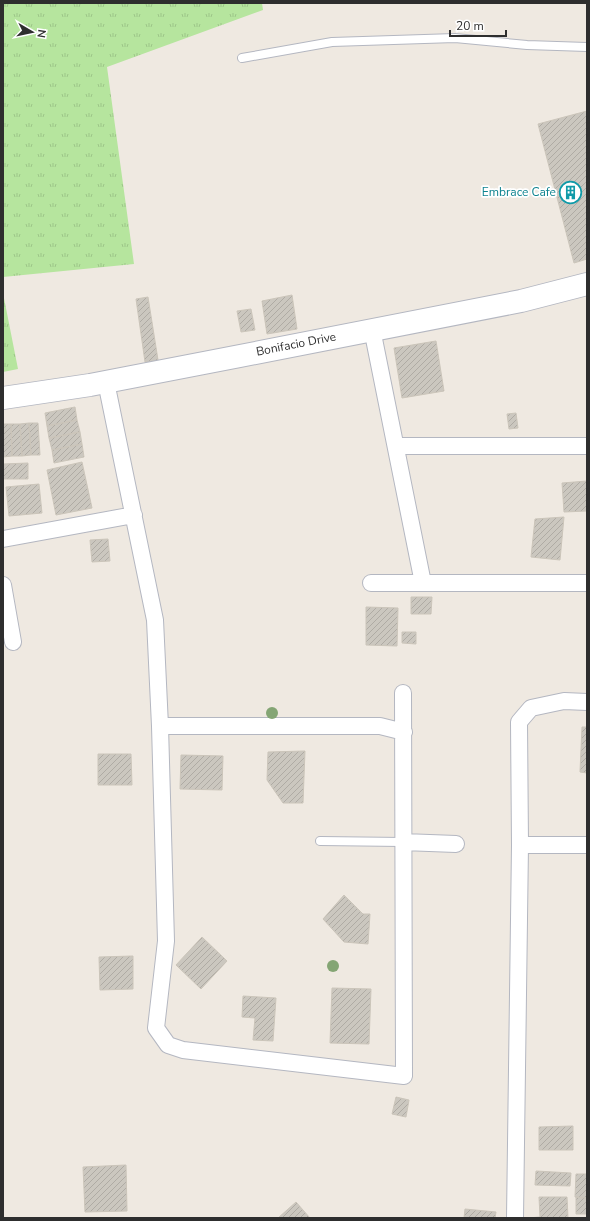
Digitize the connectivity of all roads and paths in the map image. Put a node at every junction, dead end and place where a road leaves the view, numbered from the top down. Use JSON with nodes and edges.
{"nodes":[{"id":1,"x":587,"y":47,"type":"edge"},
{"id":2,"x":242,"y":58,"type":"dead end"},
{"id":3,"x":587,"y":284,"type":"edge"},
{"id":4,"x":372,"y":329,"type":"junction"},
{"id":5,"x":106,"y":382,"type":"junction"},
{"id":6,"x":3,"y":398,"type":"edge"},
{"id":7,"x":396,"y":446,"type":"junction"},
{"id":8,"x":587,"y":446,"type":"edge"},
{"id":9,"x":134,"y":515,"type":"junction"},
{"id":10,"x":3,"y":539,"type":"edge"},
{"id":11,"x":371,"y":583,"type":"dead end"},
{"id":12,"x":424,"y":583,"type":"junction"},
{"id":13,"x":587,"y":583,"type":"edge"},
{"id":14,"x":3,"y":585,"type":"edge"},
{"id":15,"x":12,"y":642,"type":"dead end"},
{"id":16,"x":403,"y":693,"type":"dead end"},
{"id":17,"x":587,"y":702,"type":"edge"},
{"id":18,"x":160,"y":726,"type":"junction"},
{"id":19,"x":404,"y":732,"type":"junction"},
{"id":20,"x":320,"y":841,"type":"dead end"},
{"id":21,"x":402,"y":842,"type":"junction"},
{"id":22,"x":456,"y":844,"type":"dead end"},
{"id":23,"x":520,"y":845,"type":"junction"},
{"id":24,"x":587,"y":845,"type":"edge"},
{"id":25,"x":515,"y":1218,"type":"edge"}],
"edges":[{"from":1,"to":2,"type":"lane"},
{"from":3,"to":4,"type":"street","name":"Bonifacio Drive"},
{"from":4,"to":5,"type":"street","name":"Bonifacio Drive"},
{"from":4,"to":7,"type":"street"},
{"from":5,"to":6,"type":"street","name":"Bonifacio Drive"},
{"from":5,"to":9,"type":"street"},
{"from":7,"to":8,"type":"street"},
{"from":7,"to":12,"type":"street"},
{"from":9,"to":10,"type":"street"},
{"from":9,"to":18,"type":"street"},
{"from":11,"to":12,"type":"street"},
{"from":12,"to":13,"type":"street"},
{"from":14,"to":15,"type":"street"},
{"from":16,"to":19,"type":"street"},
{"from":17,"to":23,"type":"street"},
{"from":18,"to":19,"type":"street"},
{"from":18,"to":21,"type":"street"},
{"from":19,"to":21,"type":"street"},
{"from":20,"to":21,"type":"lane"},
{"from":21,"to":22,"type":"street"},
{"from":23,"to":24,"type":"street"},
{"from":23,"to":25,"type":"street"}]}
